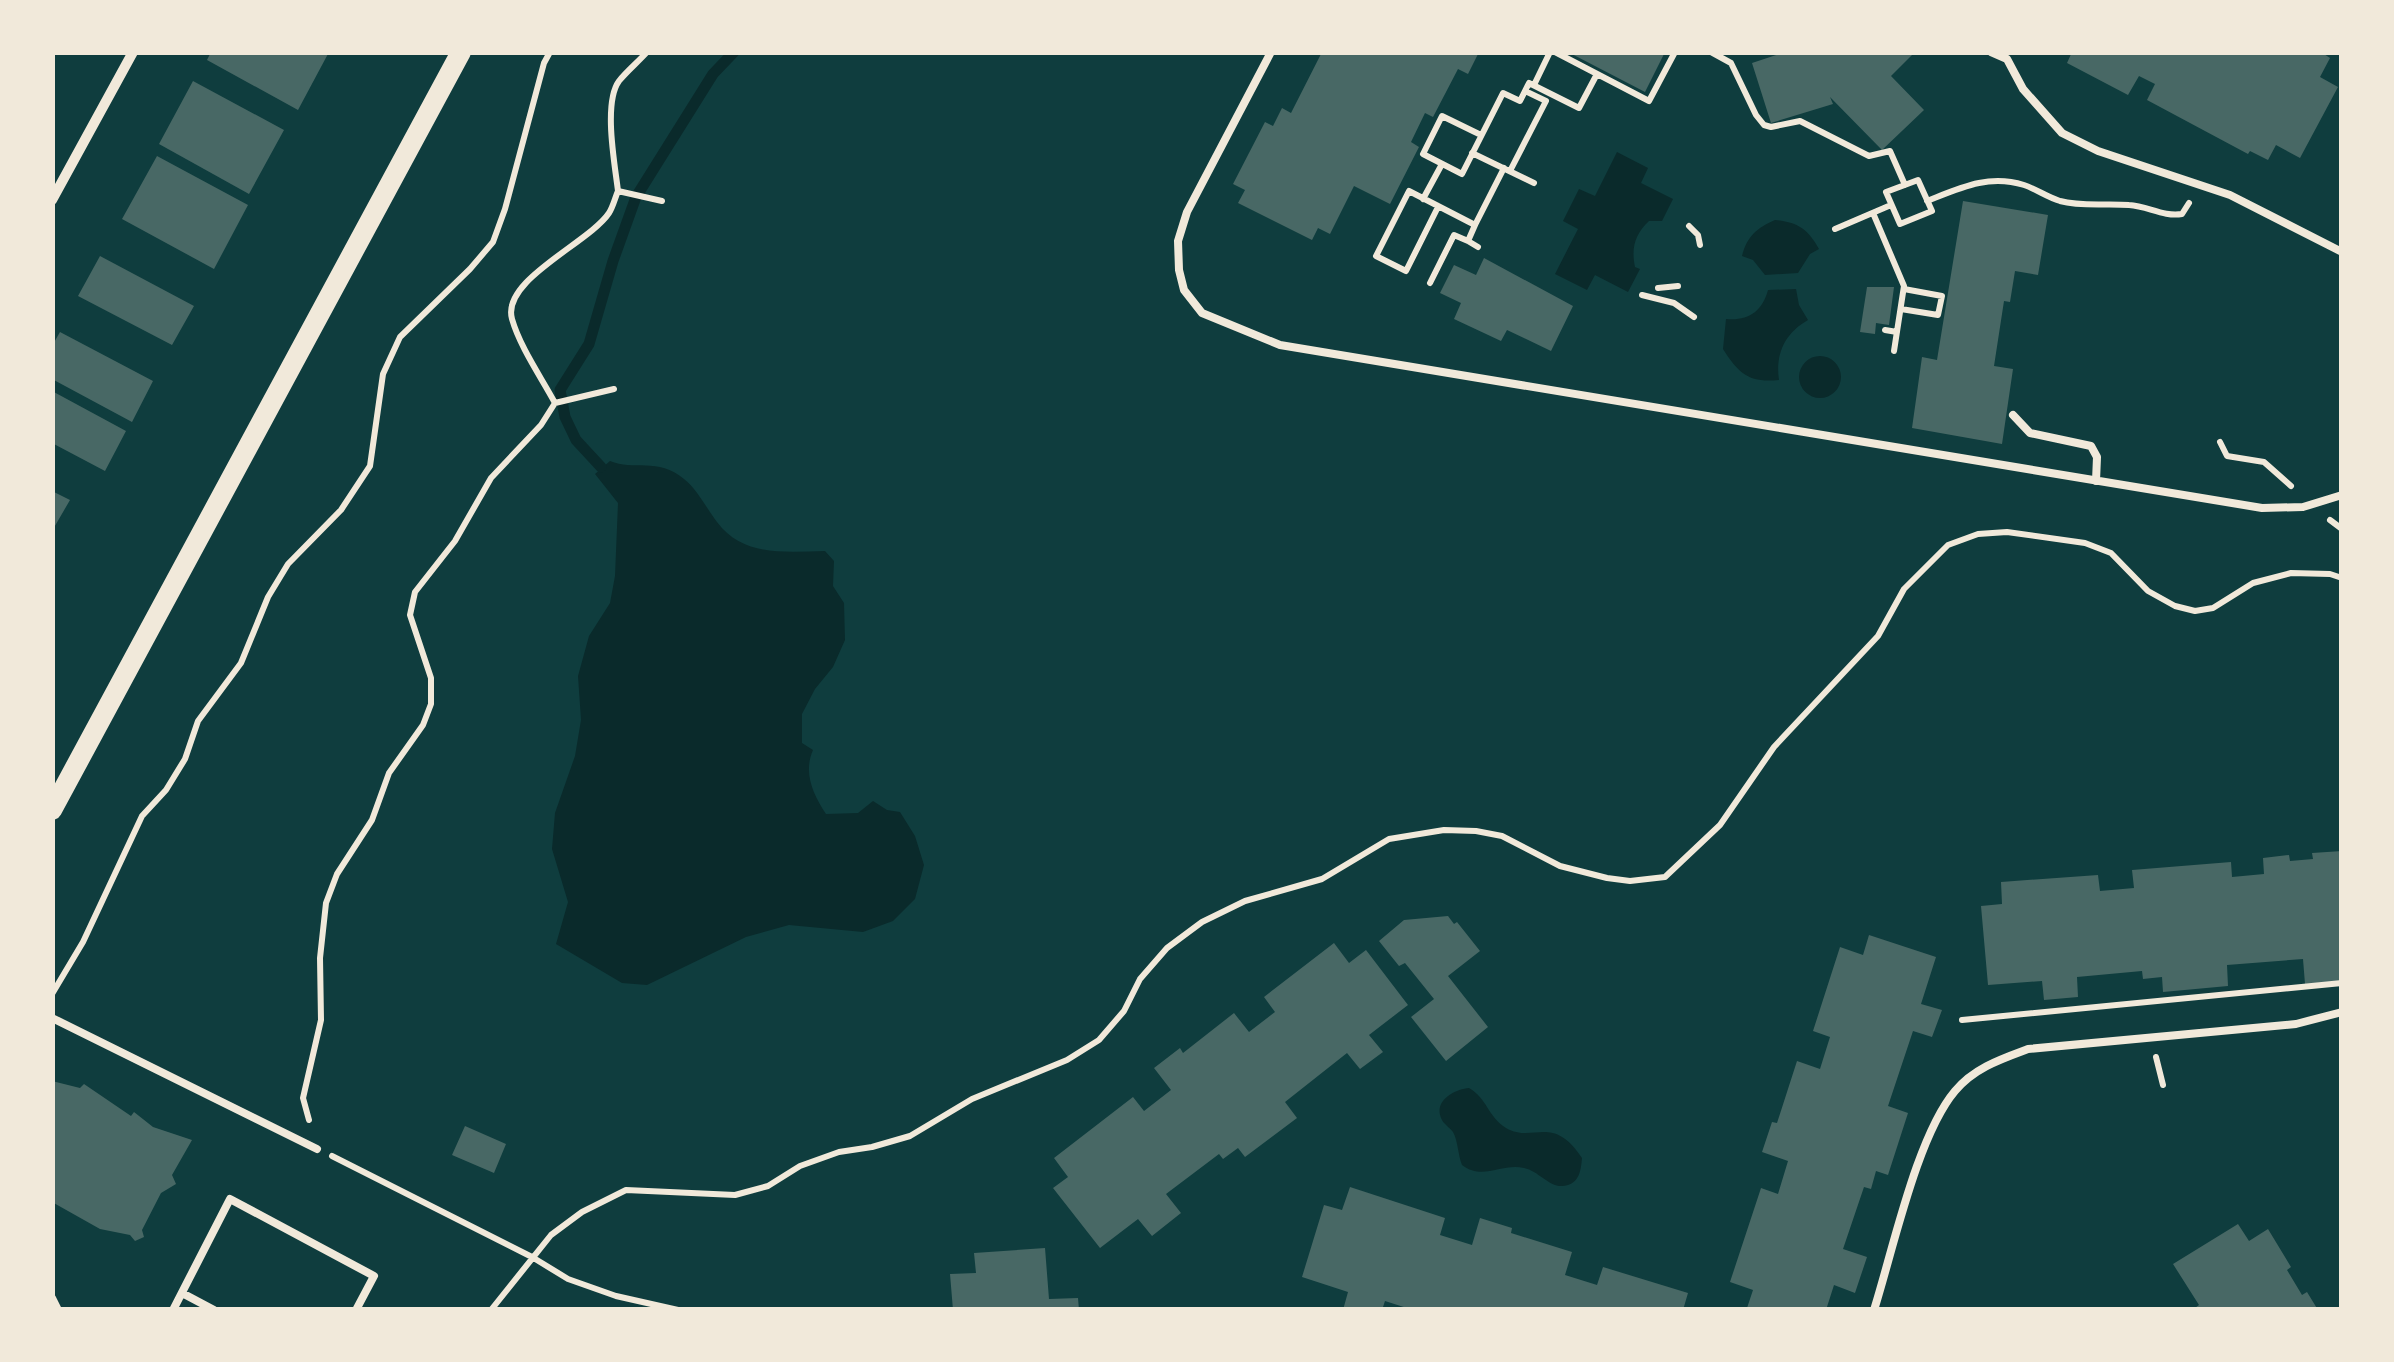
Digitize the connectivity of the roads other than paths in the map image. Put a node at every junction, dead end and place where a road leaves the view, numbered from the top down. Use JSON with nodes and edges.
{"nodes":[{"id":1,"x":133,"y":52,"type":"edge"},
{"id":2,"x":461,"y":52,"type":"edge"},
{"id":3,"x":1271,"y":52,"type":"edge"},
{"id":4,"x":1990,"y":52,"type":"edge"},
{"id":5,"x":2008,"y":56,"type":"edge"},
{"id":6,"x":52,"y":200,"type":"edge"},
{"id":7,"x":2342,"y":252,"type":"edge"},
{"id":8,"x":2013,"y":415,"type":"dead end"},
{"id":9,"x":2096,"y":481,"type":"junction"},
{"id":10,"x":2342,"y":495,"type":"edge"},
{"id":11,"x":52,"y":810,"type":"edge"},
{"id":12,"x":2342,"y":1012,"type":"edge"},
{"id":13,"x":52,"y":1018,"type":"edge"},
{"id":14,"x":317,"y":1148,"type":"road end"},
{"id":15,"x":182,"y":1293,"type":"junction"},
{"id":16,"x":52,"y":1298,"type":"edge"},
{"id":17,"x":58,"y":1310,"type":"edge"},
{"id":18,"x":173,"y":1310,"type":"edge"},
{"id":19,"x":214,"y":1310,"type":"edge"},
{"id":20,"x":356,"y":1310,"type":"edge"},
{"id":21,"x":1874,"y":1310,"type":"edge"}],
"edges":[{"from":1,"to":6,"type":"street"},
{"from":2,"to":11,"type":"main road"},
{"from":3,"to":9,"type":"lane"},
{"from":4,"to":5,"type":"lane"},
{"from":5,"to":7,"type":"lane"},
{"from":8,"to":9,"type":"lane"},
{"from":9,"to":10,"type":"lane"},
{"from":12,"to":21,"type":"lane"},
{"from":13,"to":14,"type":"lane"},
{"from":15,"to":18,"type":"lane"},
{"from":15,"to":19,"type":"lane"},
{"from":15,"to":20,"type":"lane"},
{"from":16,"to":17,"type":"lane"}]}
